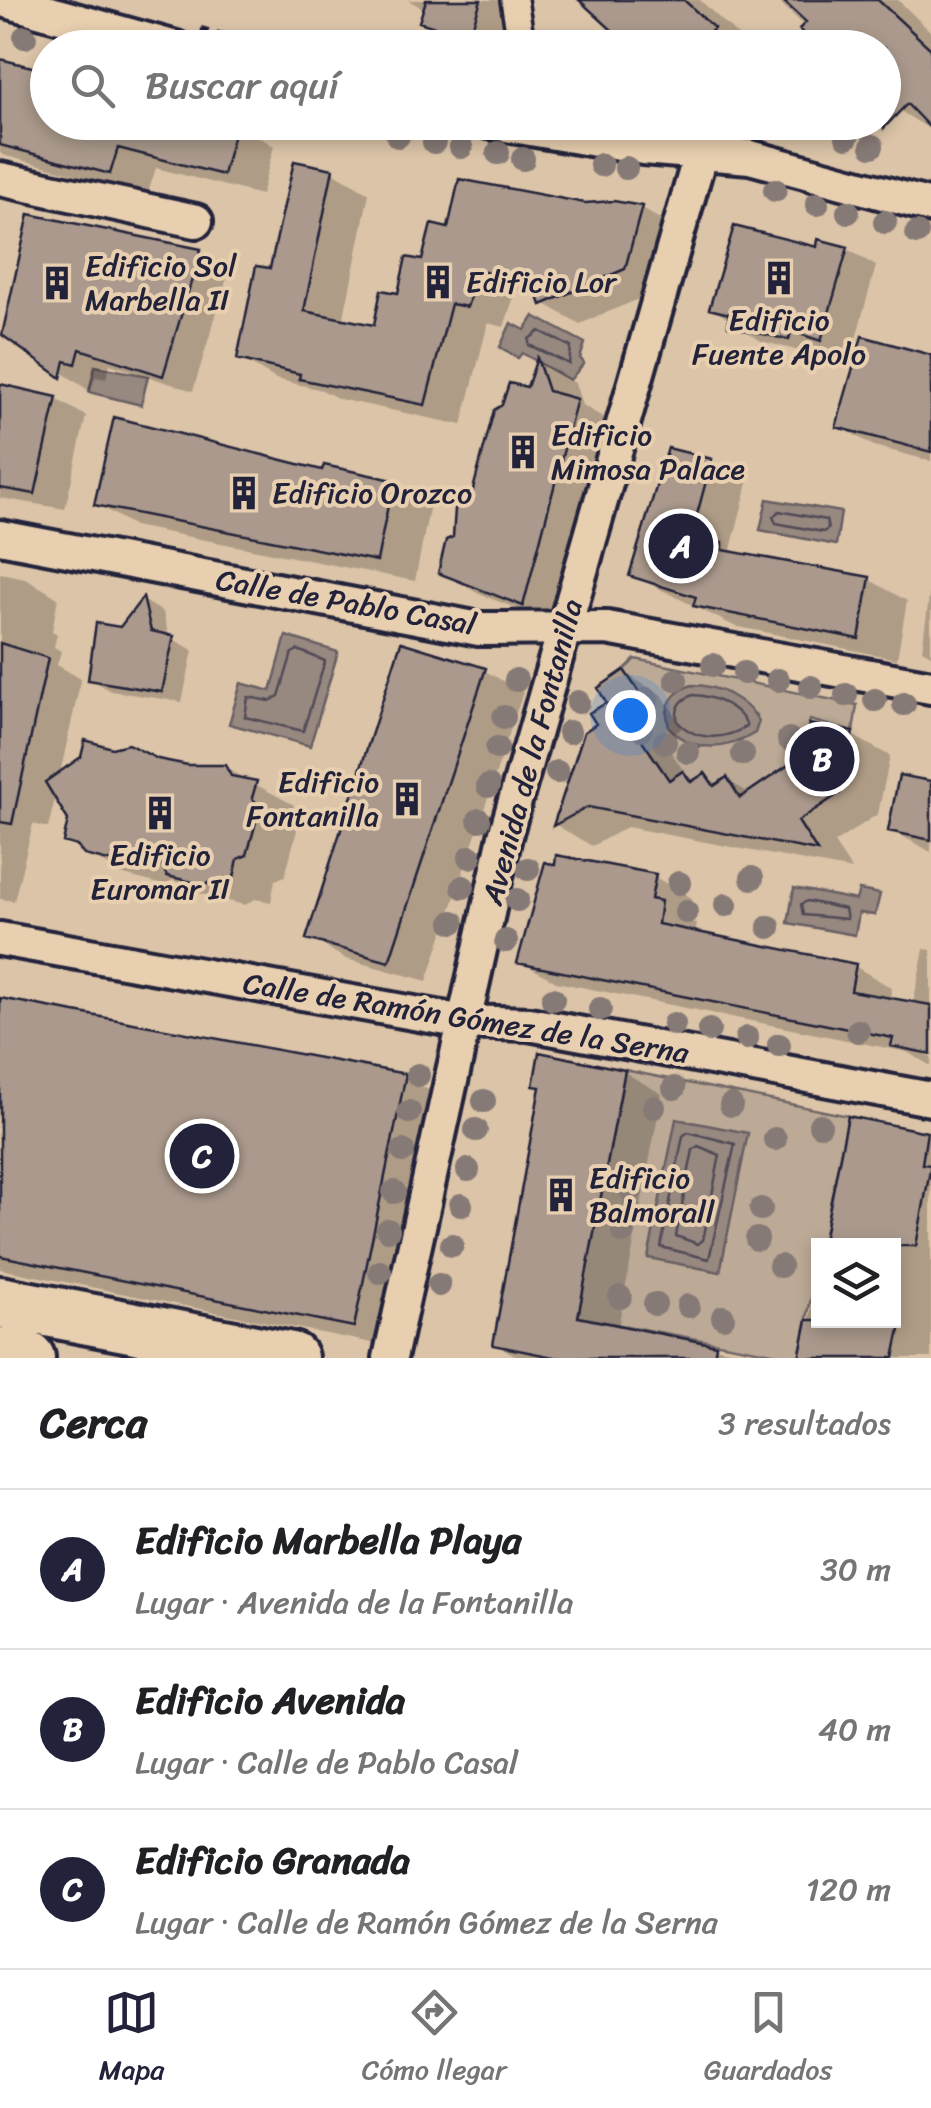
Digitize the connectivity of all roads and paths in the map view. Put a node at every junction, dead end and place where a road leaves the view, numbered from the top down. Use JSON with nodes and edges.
{"nodes":[{"id":1,"x":3,"y":0,"type":"edge"},
{"id":2,"x":514,"y":0,"type":"edge"},
{"id":3,"x":111,"y":30,"type":"edge"},
{"id":4,"x":519,"y":30,"type":"edge"},
{"id":5,"x":590,"y":140,"type":"edge"},
{"id":6,"x":701,"y":152,"type":"junction"},
{"id":7,"x":0,"y":180,"type":"edge"},
{"id":8,"x":931,"y":206,"type":"edge"},
{"id":9,"x":196,"y":221,"type":"dead end"},
{"id":10,"x":0,"y":536,"type":"edge"},
{"id":11,"x":566,"y":625,"type":"junction"},
{"id":12,"x":931,"y":687,"type":"edge"},
{"id":13,"x":0,"y":939,"type":"edge"},
{"id":14,"x":464,"y":1022,"type":"junction"},
{"id":15,"x":931,"y":1099,"type":"edge"},
{"id":16,"x":0,"y":1302,"type":"edge"},
{"id":17,"x":0,"y":1352,"type":"edge"},
{"id":18,"x":29,"y":1358,"type":"edge"},
{"id":19,"x":292,"y":1358,"type":"edge"},
{"id":20,"x":390,"y":1358,"type":"edge"}],
"edges":[{"from":1,"to":3,"type":"street"},
{"from":2,"to":4,"type":"street"},
{"from":5,"to":6,"type":"street"},
{"from":6,"to":8,"type":"street"},
{"from":6,"to":11,"type":"street","name":"Avenida de la Fontanilla"},
{"from":7,"to":9,"type":"street"},
{"from":10,"to":11,"type":"street","name":"Calle de Pablo Casal"},
{"from":11,"to":12,"type":"street","name":"Calle de Pablo Casal"},
{"from":11,"to":14,"type":"street","name":"Avenida de la Fontanilla"},
{"from":13,"to":14,"type":"street","name":"Calle de Ramón Gómez de la Serna"},
{"from":14,"to":15,"type":"street","name":"Calle de Ramón Gómez de la Serna"},
{"from":14,"to":20,"type":"street","name":"Avenida de la Fontanilla"},
{"from":16,"to":19,"type":"main road"},
{"from":17,"to":18,"type":"main road"}]}
